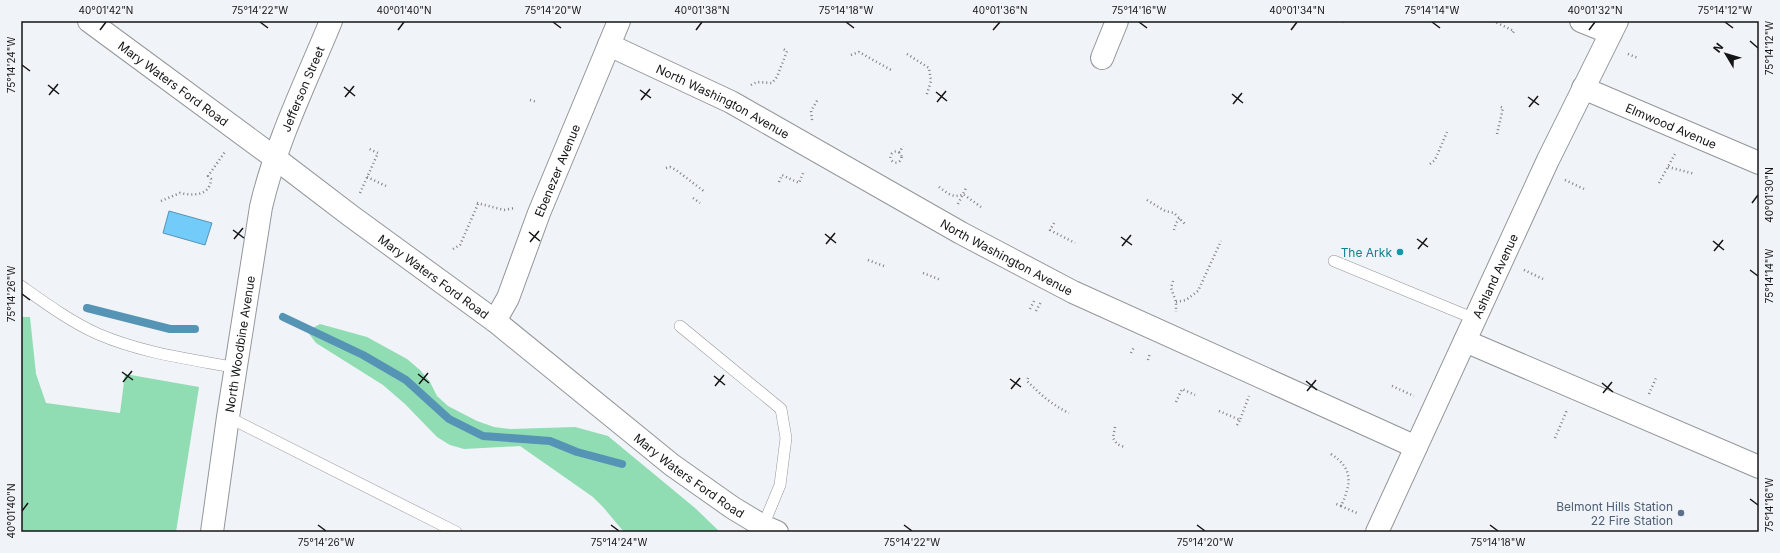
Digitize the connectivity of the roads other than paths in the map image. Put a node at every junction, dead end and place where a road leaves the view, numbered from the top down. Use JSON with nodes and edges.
{"nodes":[{"id":1,"x":89,"y":21,"type":"edge"},
{"id":2,"x":331,"y":21,"type":"edge"},
{"id":3,"x":619,"y":21,"type":"edge"},
{"id":4,"x":1117,"y":21,"type":"edge"},
{"id":5,"x":1581,"y":21,"type":"edge"},
{"id":6,"x":1614,"y":27,"type":"edge"},
{"id":7,"x":609,"y":45,"type":"junction"},
{"id":8,"x":1102,"y":58,"type":"dead end"},
{"id":9,"x":1583,"y":88,"type":"junction"},
{"id":10,"x":275,"y":158,"type":"junction"},
{"id":11,"x":1759,"y":163,"type":"edge"},
{"id":12,"x":1334,"y":261,"type":"dead end"},
{"id":13,"x":21,"y":286,"type":"edge"},
{"id":14,"x":1475,"y":320,"type":"junction"},
{"id":15,"x":495,"y":321,"type":"junction"},
{"id":16,"x":680,"y":326,"type":"dead end"},
{"id":17,"x":1465,"y":341,"type":"junction"},
{"id":18,"x":237,"y":368,"type":"junction"},
{"id":19,"x":228,"y":417,"type":"junction"},
{"id":20,"x":1416,"y":447,"type":"junction"},
{"id":21,"x":1759,"y":467,"type":"edge"},
{"id":22,"x":1371,"y":524,"type":"edge"},
{"id":23,"x":770,"y":529,"type":"edge"},
{"id":24,"x":212,"y":532,"type":"edge"},
{"id":25,"x":456,"y":532,"type":"edge"}],
"edges":[{"from":1,"to":10,"type":"street","name":"Mary Waters Ford Road"},
{"from":2,"to":10,"type":"street","name":"Jefferson Street"},
{"from":3,"to":7,"type":"street","name":"Ebenezer Avenue"},
{"from":4,"to":8,"type":"street"},
{"from":5,"to":6,"type":"street"},
{"from":6,"to":9,"type":"street","name":"Ashland Avenue"},
{"from":7,"to":15,"type":"street","name":"Ebenezer Avenue"},
{"from":7,"to":20,"type":"street","name":"North Washington Avenue"},
{"from":9,"to":11,"type":"street","name":"Elmwood Avenue"},
{"from":9,"to":14,"type":"street","name":"Ashland Avenue"},
{"from":10,"to":15,"type":"street","name":"Mary Waters Ford Road"},
{"from":10,"to":18,"type":"street","name":"North Woodbine Avenue"},
{"from":12,"to":14,"type":"lane"},
{"from":13,"to":18,"type":"lane"},
{"from":14,"to":17,"type":"street","name":"Ashland Avenue"},
{"from":15,"to":23,"type":"street","name":"Mary Waters Ford Road"},
{"from":16,"to":23,"type":"lane"},
{"from":17,"to":20,"type":"street","name":"Ashland Avenue"},
{"from":17,"to":21,"type":"street"},
{"from":18,"to":19,"type":"street","name":"North Woodbine Avenue"},
{"from":19,"to":24,"type":"street","name":"North Woodbine Avenue"},
{"from":19,"to":25,"type":"lane"},
{"from":20,"to":22,"type":"street","name":"Ashland Avenue"}]}
